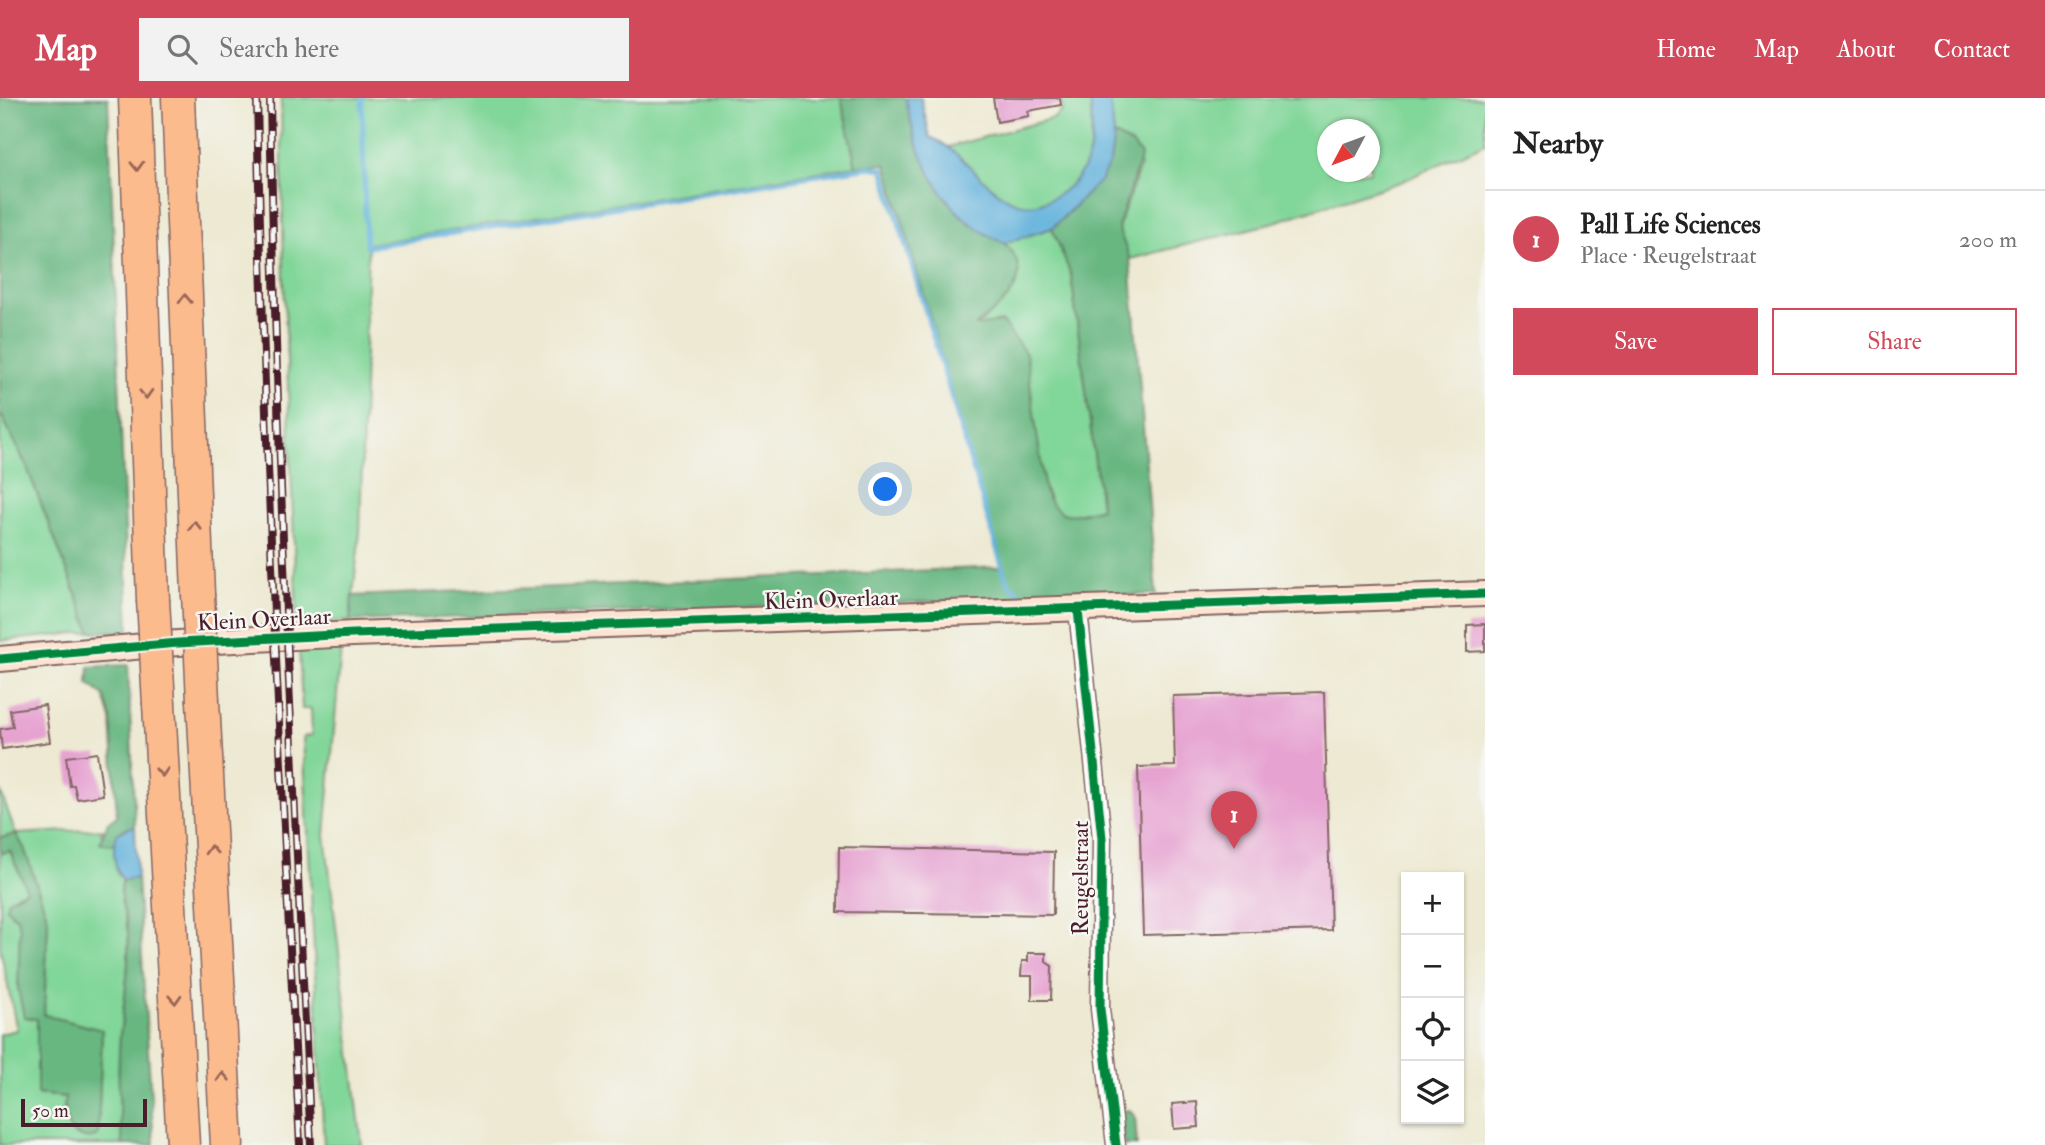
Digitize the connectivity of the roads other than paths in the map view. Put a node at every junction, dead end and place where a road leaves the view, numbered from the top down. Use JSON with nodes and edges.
{"nodes":[{"id":1,"x":135,"y":98,"type":"edge"},
{"id":2,"x":178,"y":98,"type":"edge"},
{"id":3,"x":1485,"y":594,"type":"edge"},
{"id":4,"x":1078,"y":610,"type":"junction"},
{"id":5,"x":0,"y":659,"type":"edge"},
{"id":6,"x":183,"y":1145,"type":"edge"},
{"id":7,"x":227,"y":1145,"type":"edge"},
{"id":8,"x":1116,"y":1145,"type":"edge"}],
"edges":[{"from":1,"to":6,"type":"highway","one_way":true,"bridge":true},
{"from":7,"to":2,"type":"highway","one_way":true,"bridge":true},
{"from":3,"to":4,"type":"main road","name":"Klein Overlaar"},
{"from":4,"to":5,"type":"main road","name":"Klein Overlaar"},
{"from":4,"to":8,"type":"street","name":"Reugelstraat"}]}
